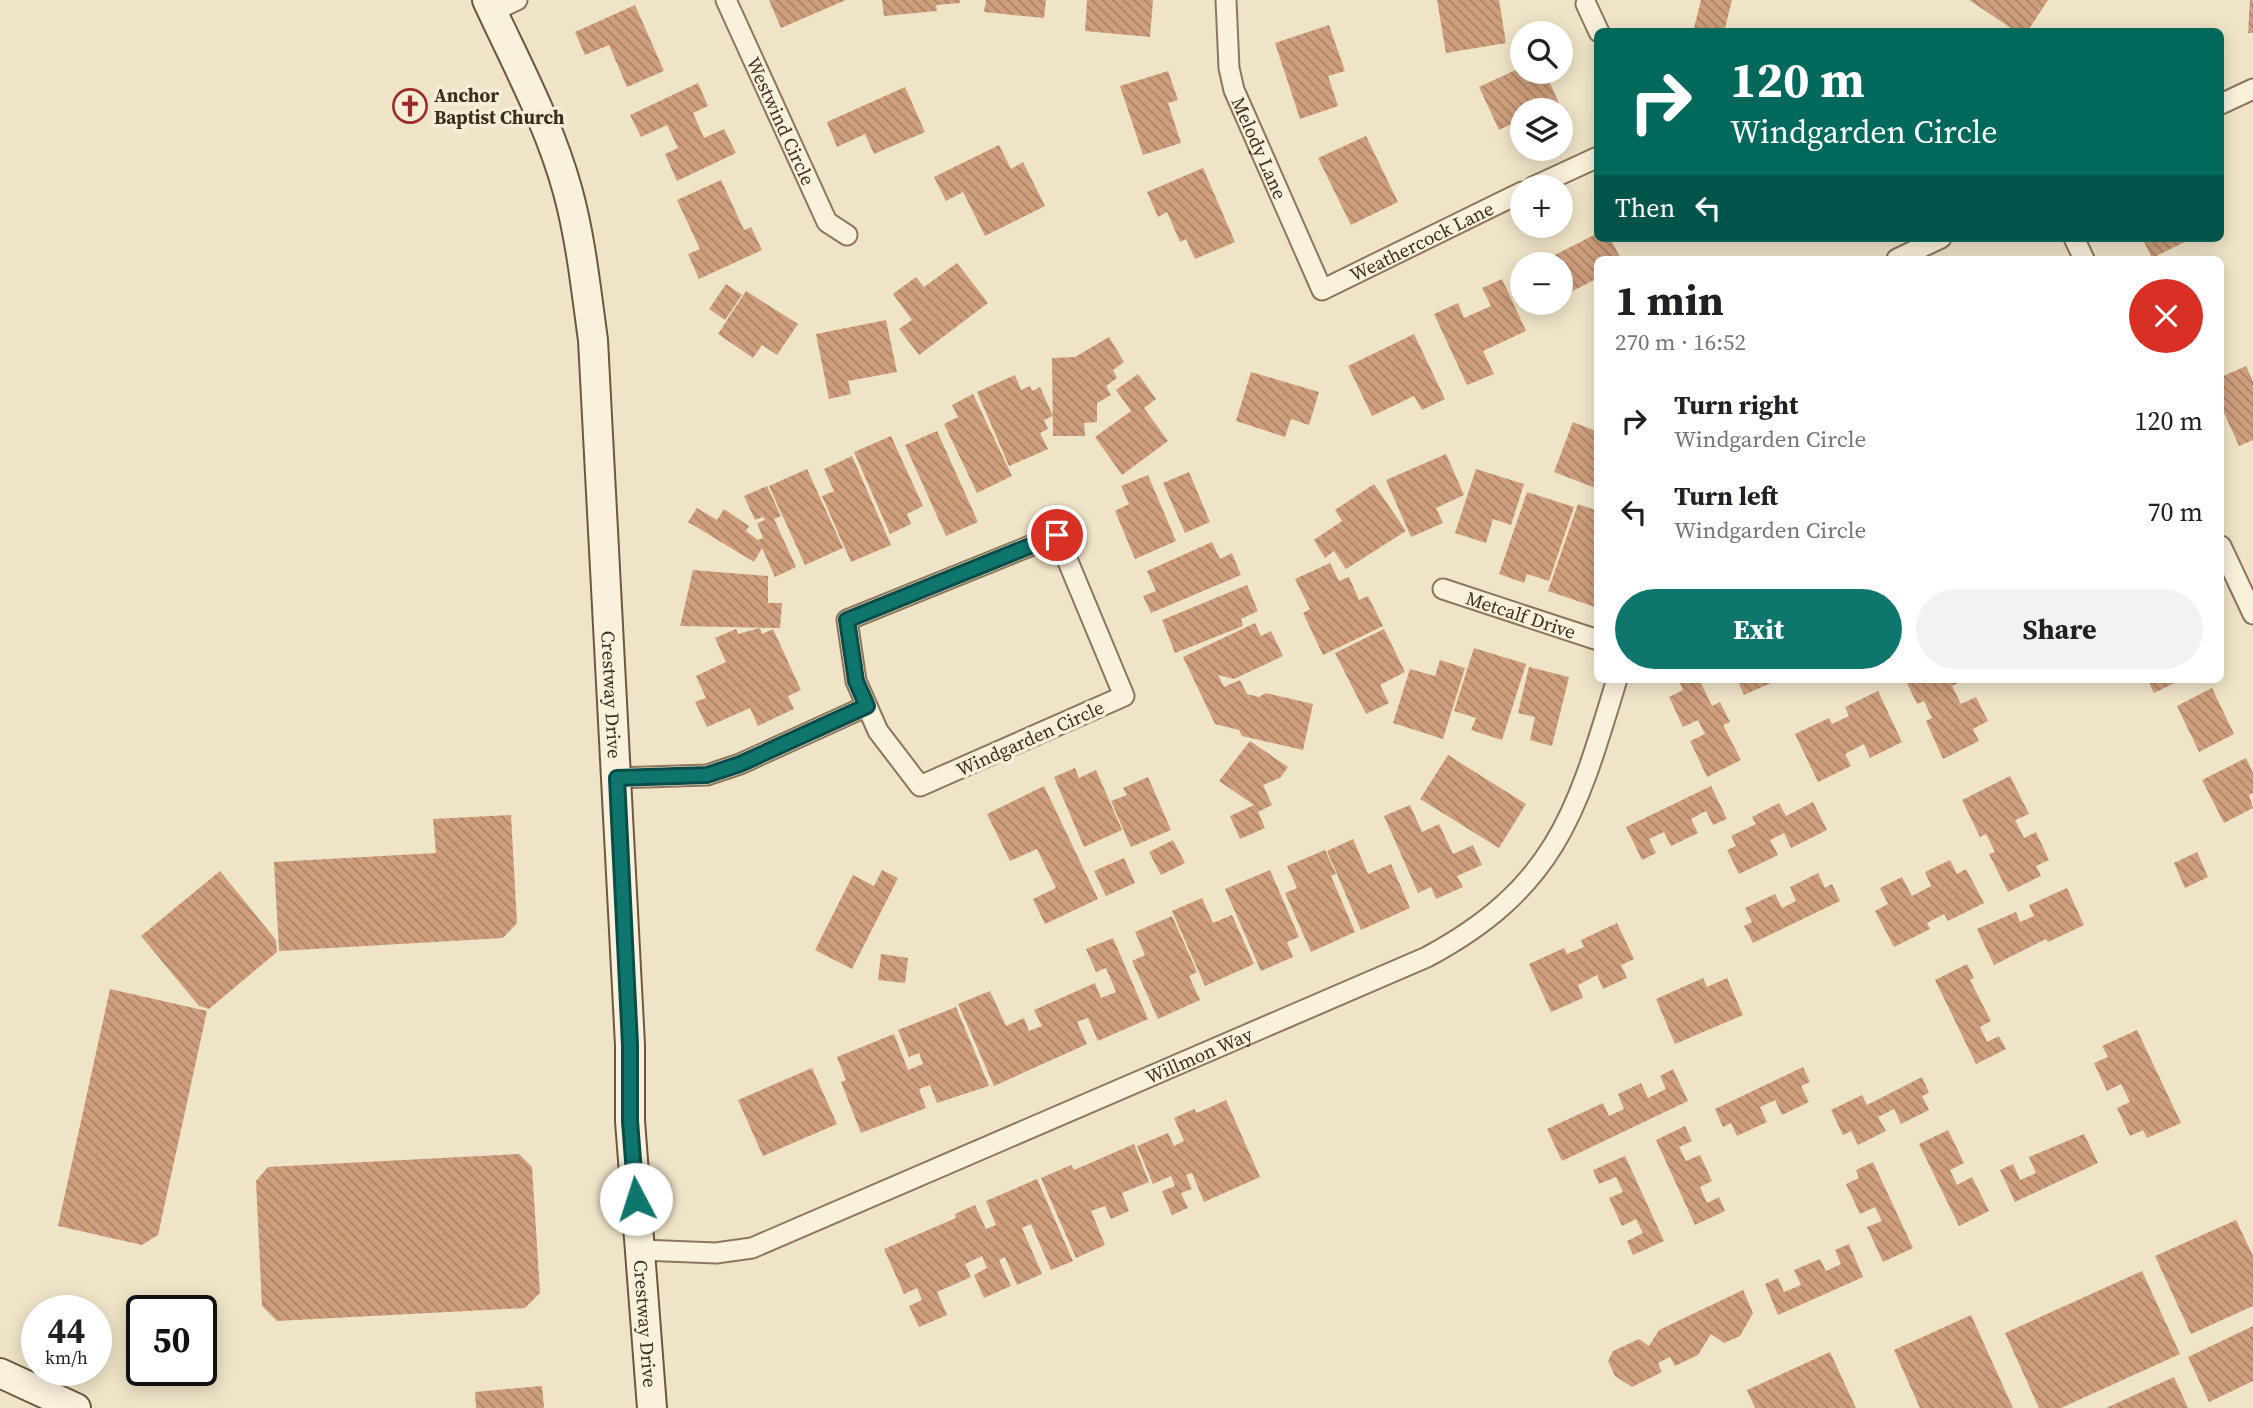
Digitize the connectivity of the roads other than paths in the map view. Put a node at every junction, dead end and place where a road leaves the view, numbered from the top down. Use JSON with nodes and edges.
{"nodes":[{"id":1,"x":726,"y":0,"type":"edge"},
{"id":2,"x":1226,"y":0,"type":"edge"},
{"id":3,"x":499,"y":4,"type":"edge"},
{"id":4,"x":1586,"y":4,"type":"dead end"},
{"id":5,"x":1597,"y":28,"type":"edge"},
{"id":6,"x":2253,"y":89,"type":"edge"},
{"id":7,"x":2224,"y":103,"type":"edge"},
{"id":8,"x":1594,"y":159,"type":"edge"},
{"id":9,"x":1559,"y":175,"type":"edge"},
{"id":10,"x":1510,"y":198,"type":"edge"},
{"id":11,"x":847,"y":235,"type":"dead end"},
{"id":12,"x":1933,"y":242,"type":"edge"},
{"id":13,"x":1904,"y":256,"type":"edge"},
{"id":14,"x":1322,"y":290,"type":"joint"},
{"id":15,"x":2224,"y":552,"type":"edge"},
{"id":16,"x":1443,"y":589,"type":"dead end"},
{"id":17,"x":2253,"y":614,"type":"edge"},
{"id":18,"x":1594,"y":639,"type":"edge"},
{"id":19,"x":1617,"y":683,"type":"edge"},
{"id":20,"x":867,"y":706,"type":"junction"},
{"id":21,"x":617,"y":778,"type":"junction"},
{"id":22,"x":641,"y":1251,"type":"junction"},
{"id":23,"x":0,"y":1373,"type":"edge"},
{"id":24,"x":76,"y":1408,"type":"edge"},
{"id":25,"x":652,"y":1408,"type":"edge"}],
"edges":[{"from":1,"to":11,"type":"street","name":"Westwind Circle"},
{"from":2,"to":14,"type":"street","name":"Melody Lane"},
{"from":3,"to":21,"type":"main road","name":"Crestway Drive"},
{"from":4,"to":5,"type":"street"},
{"from":6,"to":7,"type":"street"},
{"from":8,"to":9,"type":"street"},
{"from":10,"to":14,"type":"street","name":"Weathercock Lane"},
{"from":12,"to":13,"type":"street"},
{"from":15,"to":17,"type":"street"},
{"from":16,"to":18,"type":"street","name":"Metcalf Drive"},
{"from":19,"to":22,"type":"street","name":"Willmon Way"},
{"from":20,"to":20,"type":"street","name":"Windgarden Circle"},
{"from":20,"to":21,"type":"street"},
{"from":21,"to":22,"type":"main road","name":"Crestway Drive"},
{"from":22,"to":25,"type":"main road","name":"Crestway Drive"},
{"from":23,"to":24,"type":"main road"}]}
